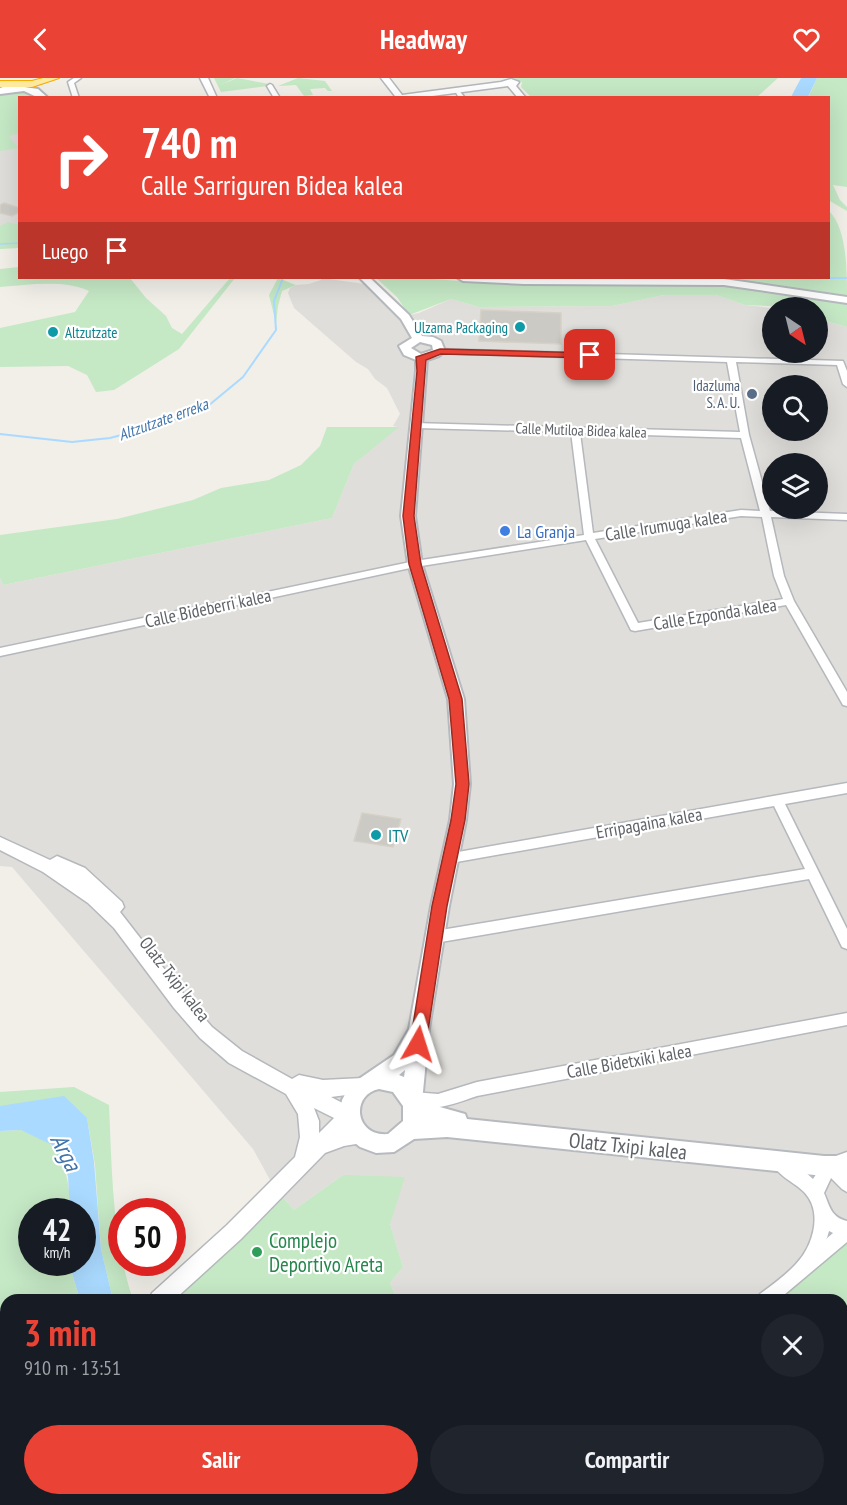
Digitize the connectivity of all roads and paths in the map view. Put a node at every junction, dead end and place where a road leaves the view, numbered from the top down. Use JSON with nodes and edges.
{"nodes":[{"id":1,"x":54,"y":78,"type":"edge"},
{"id":2,"x":62,"y":78,"type":"edge"},
{"id":3,"x":78,"y":78,"type":"edge"},
{"id":4,"x":197,"y":78,"type":"edge"},
{"id":5,"x":204,"y":78,"type":"edge"},
{"id":6,"x":385,"y":78,"type":"edge"},
{"id":7,"x":507,"y":82,"type":"edge"},
{"id":8,"x":0,"y":84,"type":"edge"},
{"id":9,"x":17,"y":85,"type":"junction"},
{"id":10,"x":270,"y":86,"type":"dead end"},
{"id":11,"x":456,"y":90,"type":"junction"},
{"id":12,"x":0,"y":91,"type":"edge"},
{"id":13,"x":45,"y":96,"type":"edge"},
{"id":14,"x":47,"y":96,"type":"edge"},
{"id":15,"x":49,"y":96,"type":"edge"},
{"id":16,"x":49,"y":96,"type":"edge"},
{"id":17,"x":75,"y":96,"type":"edge"},
{"id":18,"x":207,"y":96,"type":"edge"},
{"id":19,"x":213,"y":96,"type":"edge"},
{"id":20,"x":276,"y":96,"type":"edge"},
{"id":21,"x":398,"y":96,"type":"edge"},
{"id":22,"x":407,"y":96,"type":"edge"},
{"id":23,"x":460,"y":96,"type":"edge"},
{"id":24,"x":521,"y":96,"type":"edge"},
{"id":25,"x":366,"y":279,"type":"edge"},
{"id":26,"x":485,"y":279,"type":"edge"},
{"id":27,"x":710,"y":279,"type":"edge"},
{"id":28,"x":847,"y":299,"type":"edge"},
{"id":29,"x":418,"y":339,"type":"junction"},
{"id":30,"x":440,"y":351,"type":"junction"},
{"id":31,"x":421,"y":357,"type":"junction"},
{"id":32,"x":731,"y":359,"type":"junction"},
{"id":33,"x":847,"y":384,"type":"edge"},
{"id":34,"x":417,"y":425,"type":"junction"},
{"id":35,"x":575,"y":429,"type":"junction"},
{"id":36,"x":745,"y":435,"type":"junction"},
{"id":37,"x":762,"y":501,"type":"edge"},
{"id":38,"x":762,"y":516,"type":"edge"},
{"id":39,"x":828,"y":517,"type":"edge"},
{"id":40,"x":847,"y":517,"type":"edge"},
{"id":41,"x":767,"y":519,"type":"edge"},
{"id":42,"x":589,"y":537,"type":"junction"},
{"id":43,"x":415,"y":564,"type":"junction"},
{"id":44,"x":789,"y":602,"type":"junction"},
{"id":45,"x":0,"y":652,"type":"edge"},
{"id":46,"x":847,"y":702,"type":"edge"},
{"id":47,"x":847,"y":788,"type":"edge"},
{"id":48,"x":777,"y":801,"type":"junction"},
{"id":49,"x":0,"y":837,"type":"edge"},
{"id":50,"x":0,"y":843,"type":"edge"},
{"id":51,"x":451,"y":858,"type":"junction"},
{"id":52,"x":813,"y":873,"type":"junction"},
{"id":53,"x":435,"y":937,"type":"junction"},
{"id":54,"x":847,"y":943,"type":"edge"},
{"id":55,"x":847,"y":1019,"type":"edge"},
{"id":56,"x":419,"y":1029,"type":"junction"},
{"id":57,"x":369,"y":1084,"type":"junction"},
{"id":58,"x":292,"y":1088,"type":"junction"},
{"id":59,"x":413,"y":1102,"type":"junction"},
{"id":60,"x":349,"y":1116,"type":"junction"},
{"id":61,"x":409,"y":1130,"type":"junction"},
{"id":62,"x":361,"y":1136,"type":"junction"},
{"id":63,"x":307,"y":1156,"type":"junction"},
{"id":64,"x":838,"y":1161,"type":"edge"},
{"id":65,"x":776,"y":1162,"type":"junction"},
{"id":66,"x":847,"y":1184,"type":"edge"},
{"id":67,"x":816,"y":1194,"type":"junction"},
{"id":68,"x":824,"y":1215,"type":"junction"},
{"id":69,"x":847,"y":1231,"type":"edge"},
{"id":70,"x":802,"y":1270,"type":"junction"},
{"id":71,"x":166,"y":1294,"type":"edge"},
{"id":72,"x":772,"y":1294,"type":"edge"}],
"edges":[{"from":1,"to":9,"type":"highway"},
{"from":1,"to":15,"type":"main road"},
{"from":2,"to":16,"type":"highway"},
{"from":3,"to":17,"type":"street"},
{"from":4,"to":18,"type":"street"},
{"from":5,"to":19,"type":"street"},
{"from":6,"to":21,"type":"street"},
{"from":7,"to":11,"type":"street"},
{"from":7,"to":24,"type":"street"},
{"from":8,"to":9,"type":"highway"},
{"from":9,"to":12,"type":"street"},
{"from":9,"to":14,"type":"main road"},
{"from":10,"to":20,"type":"street"},
{"from":11,"to":22,"type":"street"},
{"from":11,"to":23,"type":"street"},
{"from":12,"to":13,"type":"main road"},
{"from":25,"to":29,"type":"main road"},
{"from":26,"to":28,"type":"main road"},
{"from":27,"to":28,"type":"main road"},
{"from":29,"to":30,"type":"main road"},
{"from":29,"to":31,"type":"main road"},
{"from":30,"to":31,"type":"main road"},
{"from":30,"to":32,"type":"street"},
{"from":31,"to":34,"type":"main road"},
{"from":32,"to":33,"type":"street"},
{"from":32,"to":36,"type":"street"},
{"from":34,"to":35,"type":"street","name":"Calle Mutiloa Bidea kalea"},
{"from":34,"to":43,"type":"main road"},
{"from":35,"to":36,"type":"street","name":"Calle Mutiloa Bidea kalea"},
{"from":35,"to":42,"type":"street","name":"Calle Ezponda kalea"},
{"from":36,"to":37,"type":"street"},
{"from":38,"to":42,"type":"street","name":"Calle Irumuga kalea"},
{"from":39,"to":40,"type":"street","name":"Calle Irumuga kalea"},
{"from":41,"to":44,"type":"street"},
{"from":42,"to":43,"type":"street","name":"Calle Irumuga kalea"},
{"from":42,"to":44,"type":"street","name":"Calle Ezponda kalea"},
{"from":43,"to":45,"type":"street","name":"Calle Bideberri kalea"},
{"from":43,"to":51,"type":"main road"},
{"from":44,"to":46,"type":"street"},
{"from":47,"to":48,"type":"street","name":"Erripagaina kalea"},
{"from":48,"to":51,"type":"street","name":"Erripagaina kalea"},
{"from":48,"to":52,"type":"street"},
{"from":49,"to":57,"type":"street","name":"Olatz Txipi kalea"},
{"from":50,"to":58,"type":"street","name":"Olatz Txipi kalea"},
{"from":51,"to":53,"type":"main road"},
{"from":52,"to":53,"type":"street"},
{"from":52,"to":54,"type":"street"},
{"from":53,"to":56,"type":"main road"},
{"from":55,"to":59,"type":"street","name":"Calle Bidetxiki kalea"},
{"from":56,"to":57,"type":"main road"},
{"from":56,"to":59,"type":"main road"},
{"from":57,"to":59,"type":"main road"},
{"from":57,"to":60,"type":"main road"},
{"from":58,"to":60,"type":"street","name":"Olatz Txipi kalea"},
{"from":58,"to":63,"type":"street"},
{"from":59,"to":61,"type":"main road"},
{"from":59,"to":64,"type":"main road","name":"Olatz Txipi kalea"},
{"from":60,"to":62,"type":"main road"},
{"from":60,"to":63,"type":"street"},
{"from":61,"to":62,"type":"main road"},
{"from":61,"to":65,"type":"main road","name":"Olatz Txipi kalea"},
{"from":62,"to":63,"type":"street"},
{"from":63,"to":71,"type":"street"},
{"from":64,"to":65,"type":"main road","name":"Olatz Txipi kalea"},
{"from":64,"to":66,"type":"street"},
{"from":64,"to":67,"type":"street"},
{"from":65,"to":67,"type":"street"},
{"from":67,"to":68,"type":"street"},
{"from":68,"to":69,"type":"street"},
{"from":68,"to":70,"type":"street"},
{"from":69,"to":70,"type":"street"},
{"from":70,"to":72,"type":"street"}]}
